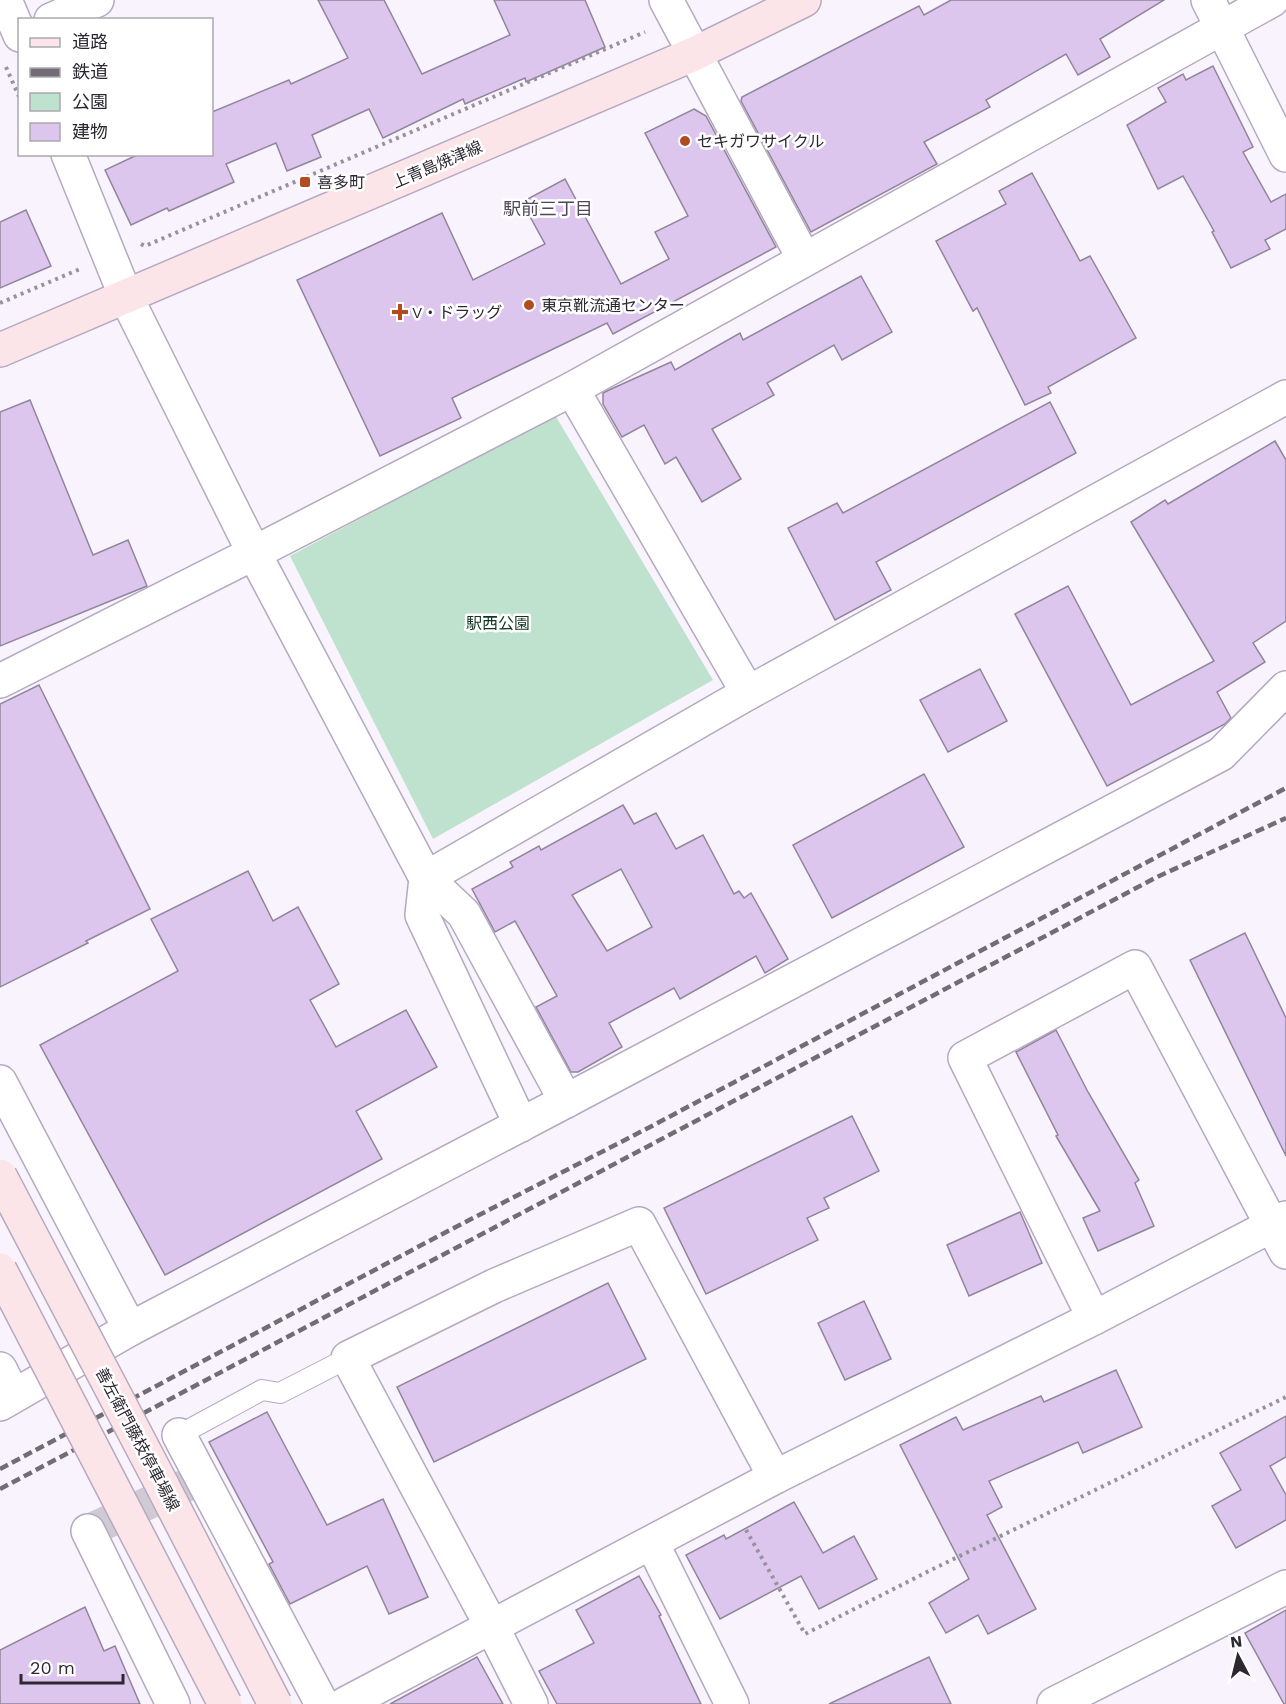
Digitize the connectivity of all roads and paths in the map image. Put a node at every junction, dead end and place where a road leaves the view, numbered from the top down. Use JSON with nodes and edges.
{"nodes":[{"id":1,"x":5,"y":0,"type":"edge"},
{"id":2,"x":97,"y":0,"type":"edge"},
{"id":3,"x":804,"y":0,"type":"edge"},
{"id":4,"x":1272,"y":0,"type":"edge"},
{"id":5,"x":671,"y":10,"type":"edge"},
{"id":6,"x":1215,"y":13,"type":"edge"},
{"id":7,"x":56,"y":18,"type":"edge"},
{"id":8,"x":12,"y":41,"type":"edge"},
{"id":9,"x":694,"y":54,"type":"junction"},
{"id":10,"x":18,"y":84,"type":"edge"},
{"id":11,"x":1286,"y":155,"type":"edge"},
{"id":12,"x":69,"y":156,"type":"edge"},
{"id":13,"x":137,"y":243,"type":"dead end"},
{"id":14,"x":804,"y":259,"type":"junction"},
{"id":15,"x":89,"y":266,"type":"dead end"},
{"id":16,"x":126,"y":297,"type":"junction"},
{"id":17,"x":0,"y":303,"type":"edge"},
{"id":18,"x":0,"y":350,"type":"edge"},
{"id":19,"x":572,"y":389,"type":"junction"},
{"id":20,"x":1286,"y":397,"type":"edge"},
{"id":21,"x":254,"y":553,"type":"junction"},
{"id":22,"x":0,"y":681,"type":"edge"},
{"id":23,"x":1286,"y":688,"type":"edge"},
{"id":24,"x":748,"y":693,"type":"junction"},
{"id":25,"x":426,"y":878,"type":"junction"},
{"id":26,"x":0,"y":1082,"type":"edge"},
{"id":27,"x":566,"y":1101,"type":"junction"},
{"id":28,"x":520,"y":1125,"type":"junction"},
{"id":29,"x":0,"y":1176,"type":"edge"},
{"id":30,"x":1282,"y":1232,"type":"edge"},
{"id":31,"x":0,"y":1270,"type":"edge"},
{"id":32,"x":1094,"y":1318,"type":"junction"},
{"id":33,"x":130,"y":1329,"type":"junction"},
{"id":34,"x":348,"y":1358,"type":"junction"},
{"id":35,"x":4,"y":1389,"type":"edge"},
{"id":36,"x":1286,"y":1397,"type":"edge"},
{"id":37,"x":179,"y":1435,"type":"joint"},
{"id":38,"x":775,"y":1477,"type":"junction"},
{"id":39,"x":730,"y":1501,"type":"junction"},
{"id":40,"x":88,"y":1531,"type":"dead end"},
{"id":41,"x":652,"y":1543,"type":"junction"},
{"id":42,"x":1286,"y":1587,"type":"edge"},
{"id":43,"x":492,"y":1627,"type":"junction"},
{"id":44,"x":173,"y":1704,"type":"edge"},
{"id":45,"x":225,"y":1704,"type":"edge"},
{"id":46,"x":275,"y":1704,"type":"edge"},
{"id":47,"x":322,"y":1704,"type":"edge"},
{"id":48,"x":345,"y":1704,"type":"edge"},
{"id":49,"x":531,"y":1704,"type":"edge"},
{"id":50,"x":732,"y":1704,"type":"edge"},
{"id":51,"x":1054,"y":1704,"type":"edge"}],
"edges":[{"from":1,"to":8,"type":"street"},
{"from":2,"to":7,"type":"street"},
{"from":3,"to":9,"type":"main road","name":"上青島焼津線"},
{"from":4,"to":6,"type":"street"},
{"from":5,"to":9,"type":"street"},
{"from":5,"to":13,"type":"path"},
{"from":6,"to":11,"type":"street"},
{"from":6,"to":14,"type":"street"},
{"from":8,"to":10,"type":"path"},
{"from":9,"to":14,"type":"street"},
{"from":9,"to":16,"type":"main road","name":"上青島焼津線"},
{"from":12,"to":16,"type":"street"},
{"from":14,"to":19,"type":"street"},
{"from":15,"to":17,"type":"path"},
{"from":16,"to":18,"type":"main road","name":"上青島焼津線"},
{"from":16,"to":21,"type":"street"},
{"from":19,"to":21,"type":"street"},
{"from":19,"to":24,"type":"street"},
{"from":20,"to":24,"type":"street"},
{"from":21,"to":22,"type":"street"},
{"from":21,"to":25,"type":"street"},
{"from":23,"to":27,"type":"street"},
{"from":24,"to":25,"type":"street"},
{"from":25,"to":27,"type":"street"},
{"from":25,"to":28,"type":"street"},
{"from":26,"to":33,"type":"street"},
{"from":27,"to":28,"type":"street"},
{"from":28,"to":33,"type":"street"},
{"from":29,"to":46,"type":"main road","name":"善左衛門藤枝停車場線","bridge":true},
{"from":30,"to":32,"type":"street"},
{"from":30,"to":32,"type":"street"},
{"from":31,"to":45,"type":"main road","bridge":true},
{"from":32,"to":38,"type":"street"},
{"from":33,"to":35,"type":"street"},
{"from":34,"to":37,"type":"lane"},
{"from":34,"to":38,"type":"street"},
{"from":34,"to":43,"type":"street"},
{"from":36,"to":39,"type":"path"},
{"from":37,"to":47,"type":"street"},
{"from":38,"to":39,"type":"street"},
{"from":39,"to":41,"type":"street"},
{"from":40,"to":44,"type":"street"},
{"from":41,"to":43,"type":"street"},
{"from":41,"to":50,"type":"street"},
{"from":42,"to":51,"type":"street"},
{"from":43,"to":48,"type":"street"},
{"from":43,"to":49,"type":"street"}]}
